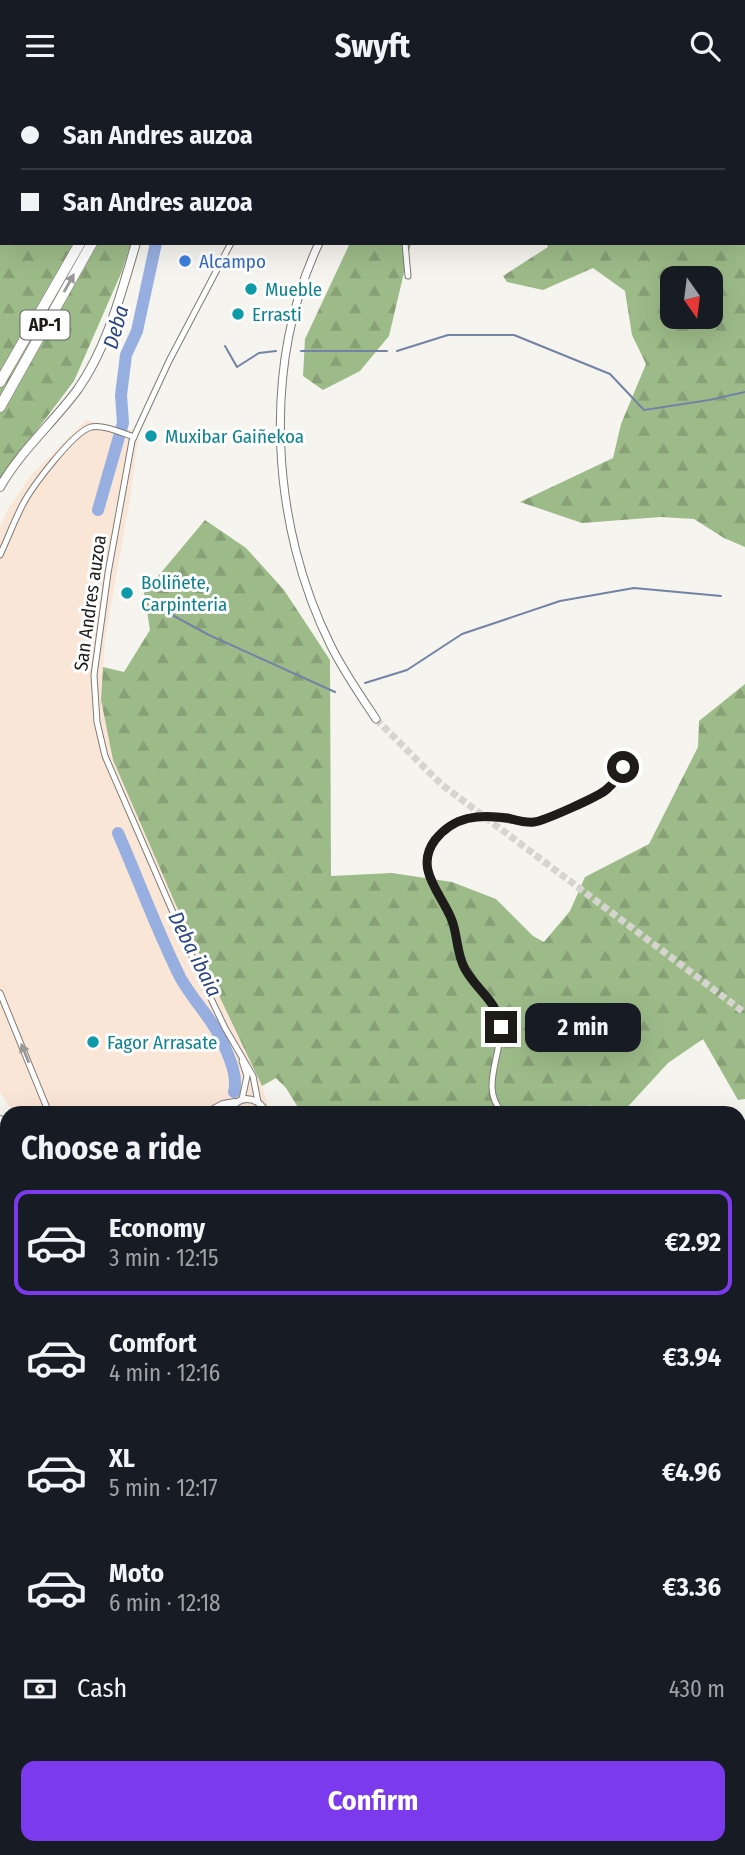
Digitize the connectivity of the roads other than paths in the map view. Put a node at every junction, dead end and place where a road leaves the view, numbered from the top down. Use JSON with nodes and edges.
{"nodes":[{"id":1,"x":79,"y":245,"type":"edge"},
{"id":2,"x":91,"y":245,"type":"edge"},
{"id":3,"x":135,"y":245,"type":"edge"},
{"id":4,"x":230,"y":245,"type":"edge"},
{"id":5,"x":318,"y":245,"type":"edge"},
{"id":6,"x":405,"y":245,"type":"edge"},
{"id":7,"x":408,"y":276,"type":"dead end"},
{"id":8,"x":0,"y":382,"type":"edge"},
{"id":9,"x":0,"y":407,"type":"edge"},
{"id":10,"x":134,"y":437,"type":"junction"},
{"id":11,"x":0,"y":487,"type":"edge"},
{"id":12,"x":0,"y":555,"type":"edge"},
{"id":13,"x":376,"y":719,"type":"tunnel mouth"},
{"id":14,"x":625,"y":760,"type":"dead end"},
{"id":15,"x":0,"y":993,"type":"edge"},
{"id":16,"x":239,"y":1054,"type":"junction"},
{"id":17,"x":240,"y":1100,"type":"junction"},
{"id":18,"x":258,"y":1102,"type":"junction"},
{"id":19,"x":46,"y":1106,"type":"edge"},
{"id":20,"x":219,"y":1106,"type":"edge"},
{"id":21,"x":235,"y":1106,"type":"edge"},
{"id":22,"x":261,"y":1106,"type":"edge"},
{"id":23,"x":497,"y":1106,"type":"edge"}],
"edges":[{"from":1,"to":8,"type":"highway","number":"AP-1"},
{"from":9,"to":2,"type":"highway","number":"AP-1","one_way":true},
{"from":3,"to":11,"type":"main road"},
{"from":4,"to":10,"type":"street","name":"San Andres auzoa"},
{"from":5,"to":13,"type":"main road"},
{"from":6,"to":7,"type":"street"},
{"from":10,"to":12,"type":"street"},
{"from":10,"to":16,"type":"street","name":"San Andres auzoa"},
{"from":14,"to":23,"type":"street"},
{"from":19,"to":15,"type":"street","one_way":true},
{"from":16,"to":17,"type":"street"},
{"from":16,"to":18,"type":"street"},
{"from":17,"to":18,"type":"street"},
{"from":17,"to":20,"type":"street"},
{"from":17,"to":21,"type":"street"},
{"from":18,"to":22,"type":"street"}]}
